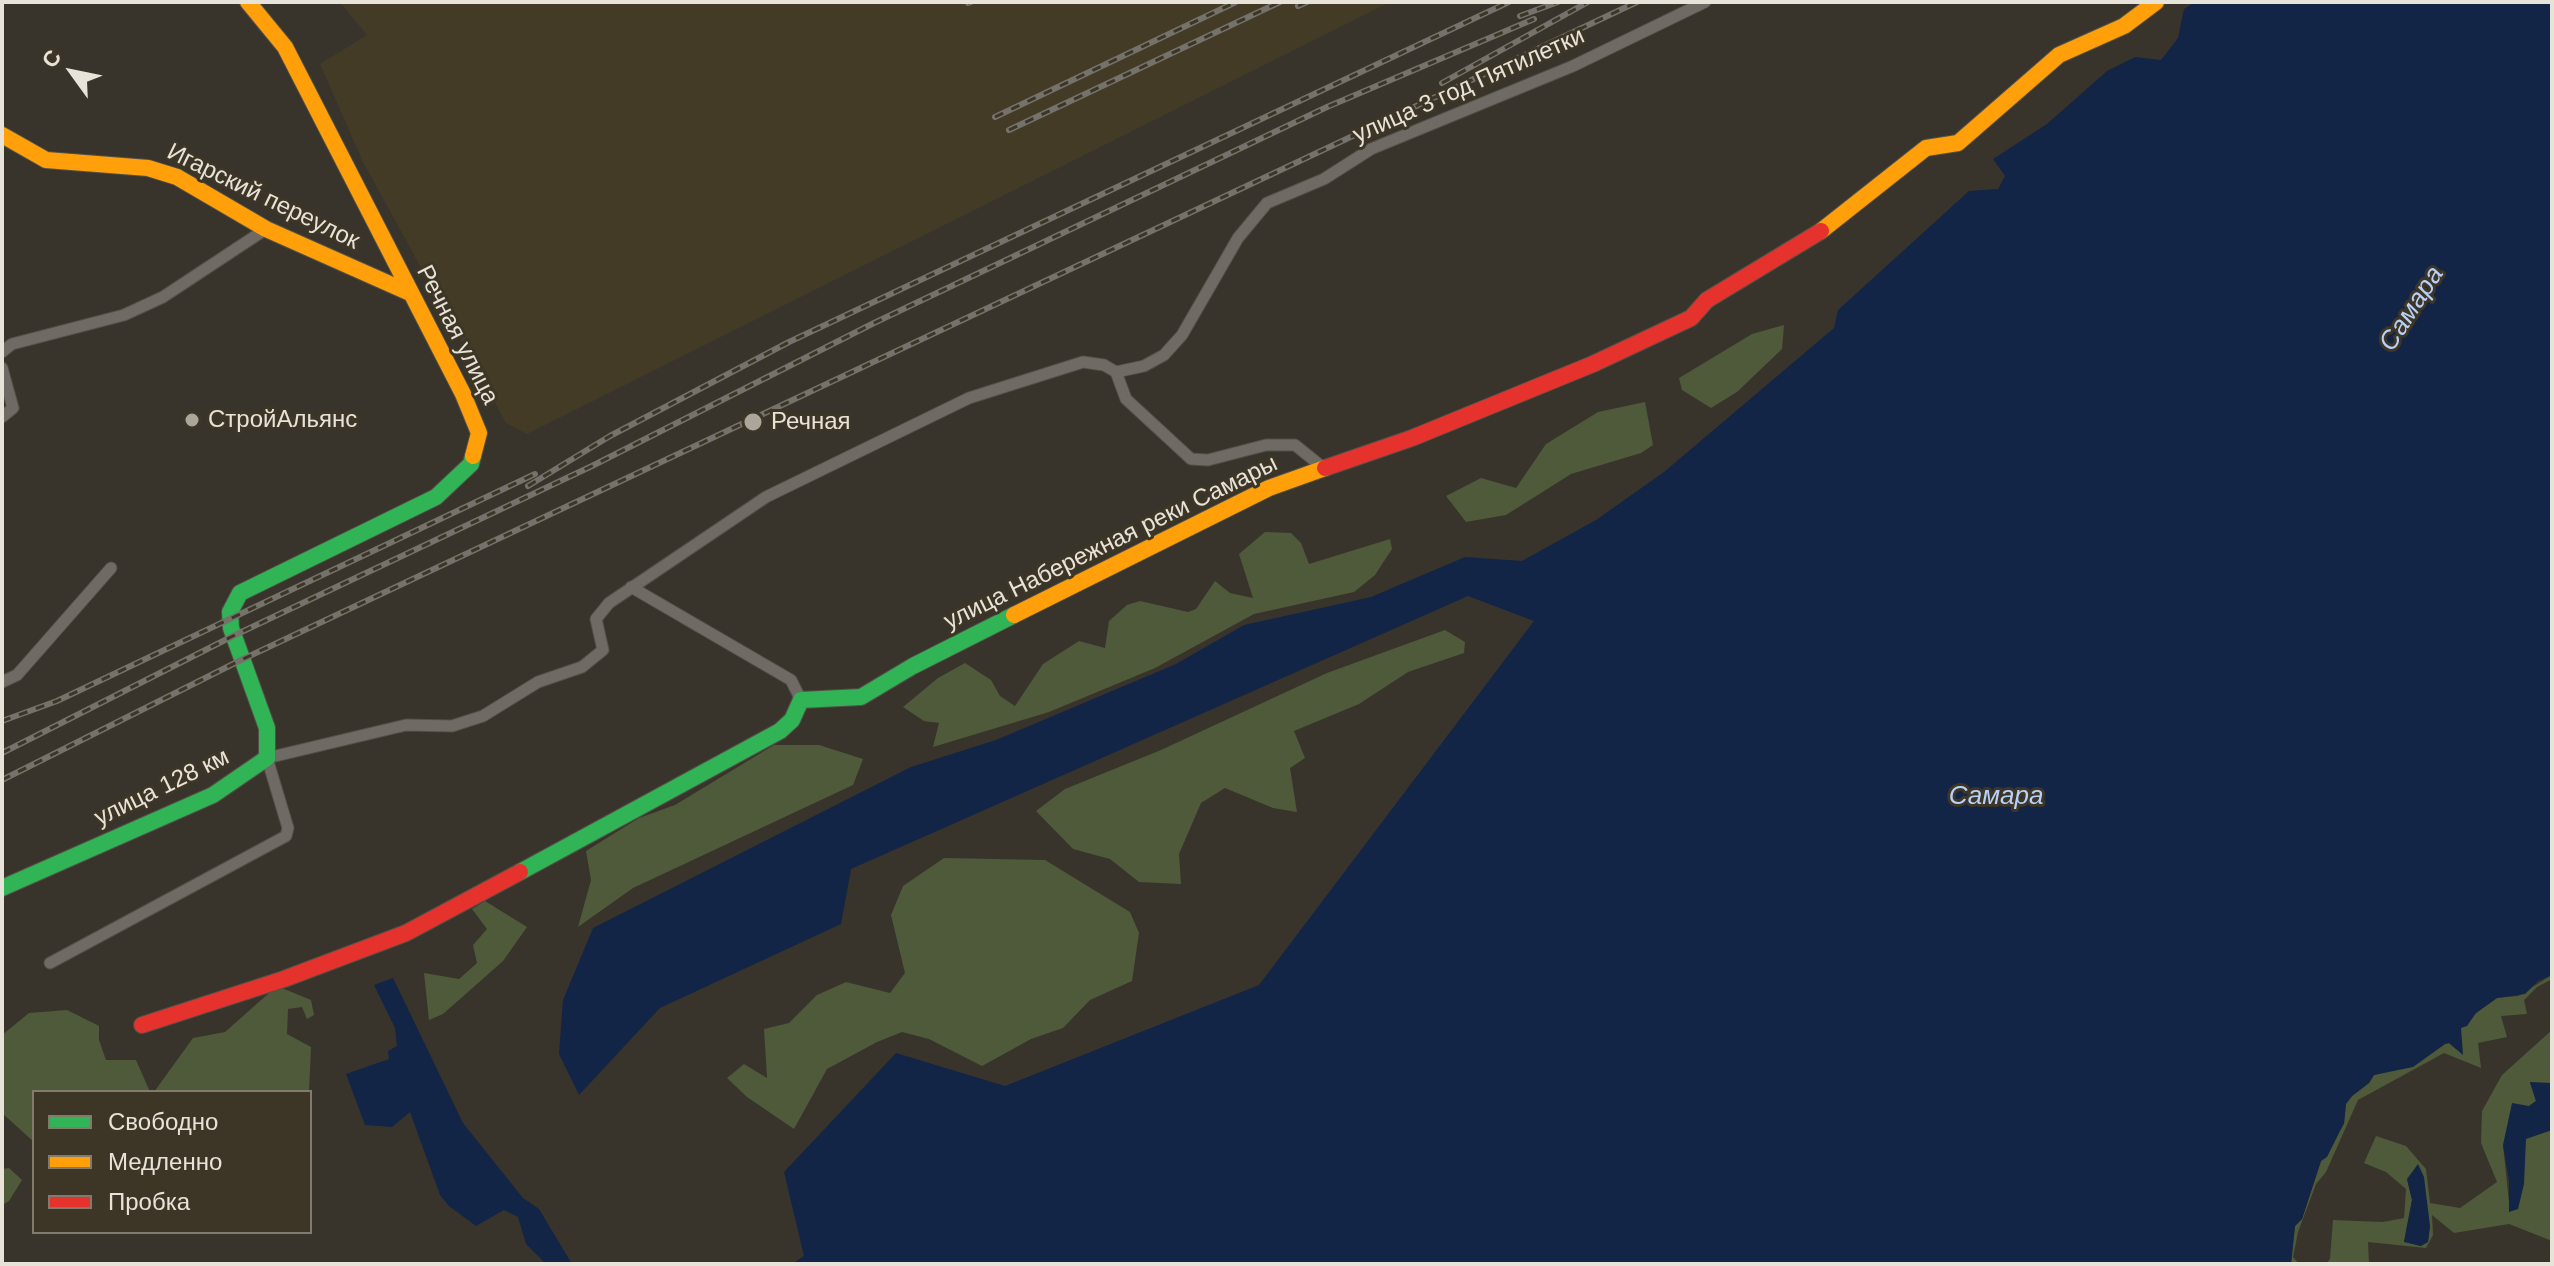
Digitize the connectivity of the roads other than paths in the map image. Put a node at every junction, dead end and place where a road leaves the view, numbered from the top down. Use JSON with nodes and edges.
{"nodes":[{"id":1,"x":248,"y":2,"type":"edge"},
{"id":2,"x":1705,"y":2,"type":"edge"},
{"id":3,"x":2156,"y":2,"type":"edge"},
{"id":4,"x":2,"y":135,"type":"edge"},
{"id":5,"x":266,"y":229,"type":"junction"},
{"id":6,"x":410,"y":293,"type":"junction"},
{"id":7,"x":2,"y":352,"type":"edge"},
{"id":8,"x":2,"y":368,"type":"edge"},
{"id":9,"x":1116,"y":372,"type":"junction"},
{"id":10,"x":2,"y":417,"type":"edge"},
{"id":11,"x":1326,"y":470,"type":"junction"},
{"id":12,"x":111,"y":568,"type":"dead end"},
{"id":13,"x":631,"y":587,"type":"junction"},
{"id":14,"x":233,"y":636,"type":"joint"},
{"id":15,"x":2,"y":682,"type":"edge"},
{"id":16,"x":801,"y":700,"type":"junction"},
{"id":17,"x":267,"y":758,"type":"junction"},
{"id":18,"x":2,"y":888,"type":"edge"},
{"id":19,"x":50,"y":963,"type":"dead end"},
{"id":20,"x":142,"y":1025,"type":"dead end"}],
"edges":[{"from":1,"to":6,"type":"street","name":"Речная улица"},
{"from":2,"to":9,"type":"street","name":"улица 3 год Пятилетки"},
{"from":3,"to":11,"type":"street","name":"улица Набережная реки Самары"},
{"from":4,"to":5,"type":"street","name":"Игарский переулок"},
{"from":5,"to":6,"type":"street","name":"Игарский переулок"},
{"from":5,"to":7,"type":"street"},
{"from":6,"to":14,"type":"street","name":"Речная улица"},
{"from":8,"to":10,"type":"street"},
{"from":9,"to":11,"type":"street"},
{"from":9,"to":13,"type":"street","name":"улица 3 год Пятилетки"},
{"from":11,"to":16,"type":"street","name":"улица Набережная реки Самары"},
{"from":12,"to":15,"type":"street"},
{"from":13,"to":16,"type":"street"},
{"from":13,"to":17,"type":"street","name":"улица 3 год Пятилетки"},
{"from":14,"to":17,"type":"street","name":"улица 128 км"},
{"from":16,"to":20,"type":"street"},
{"from":17,"to":18,"type":"street","name":"улица 128 км"},
{"from":17,"to":19,"type":"street"}]}
